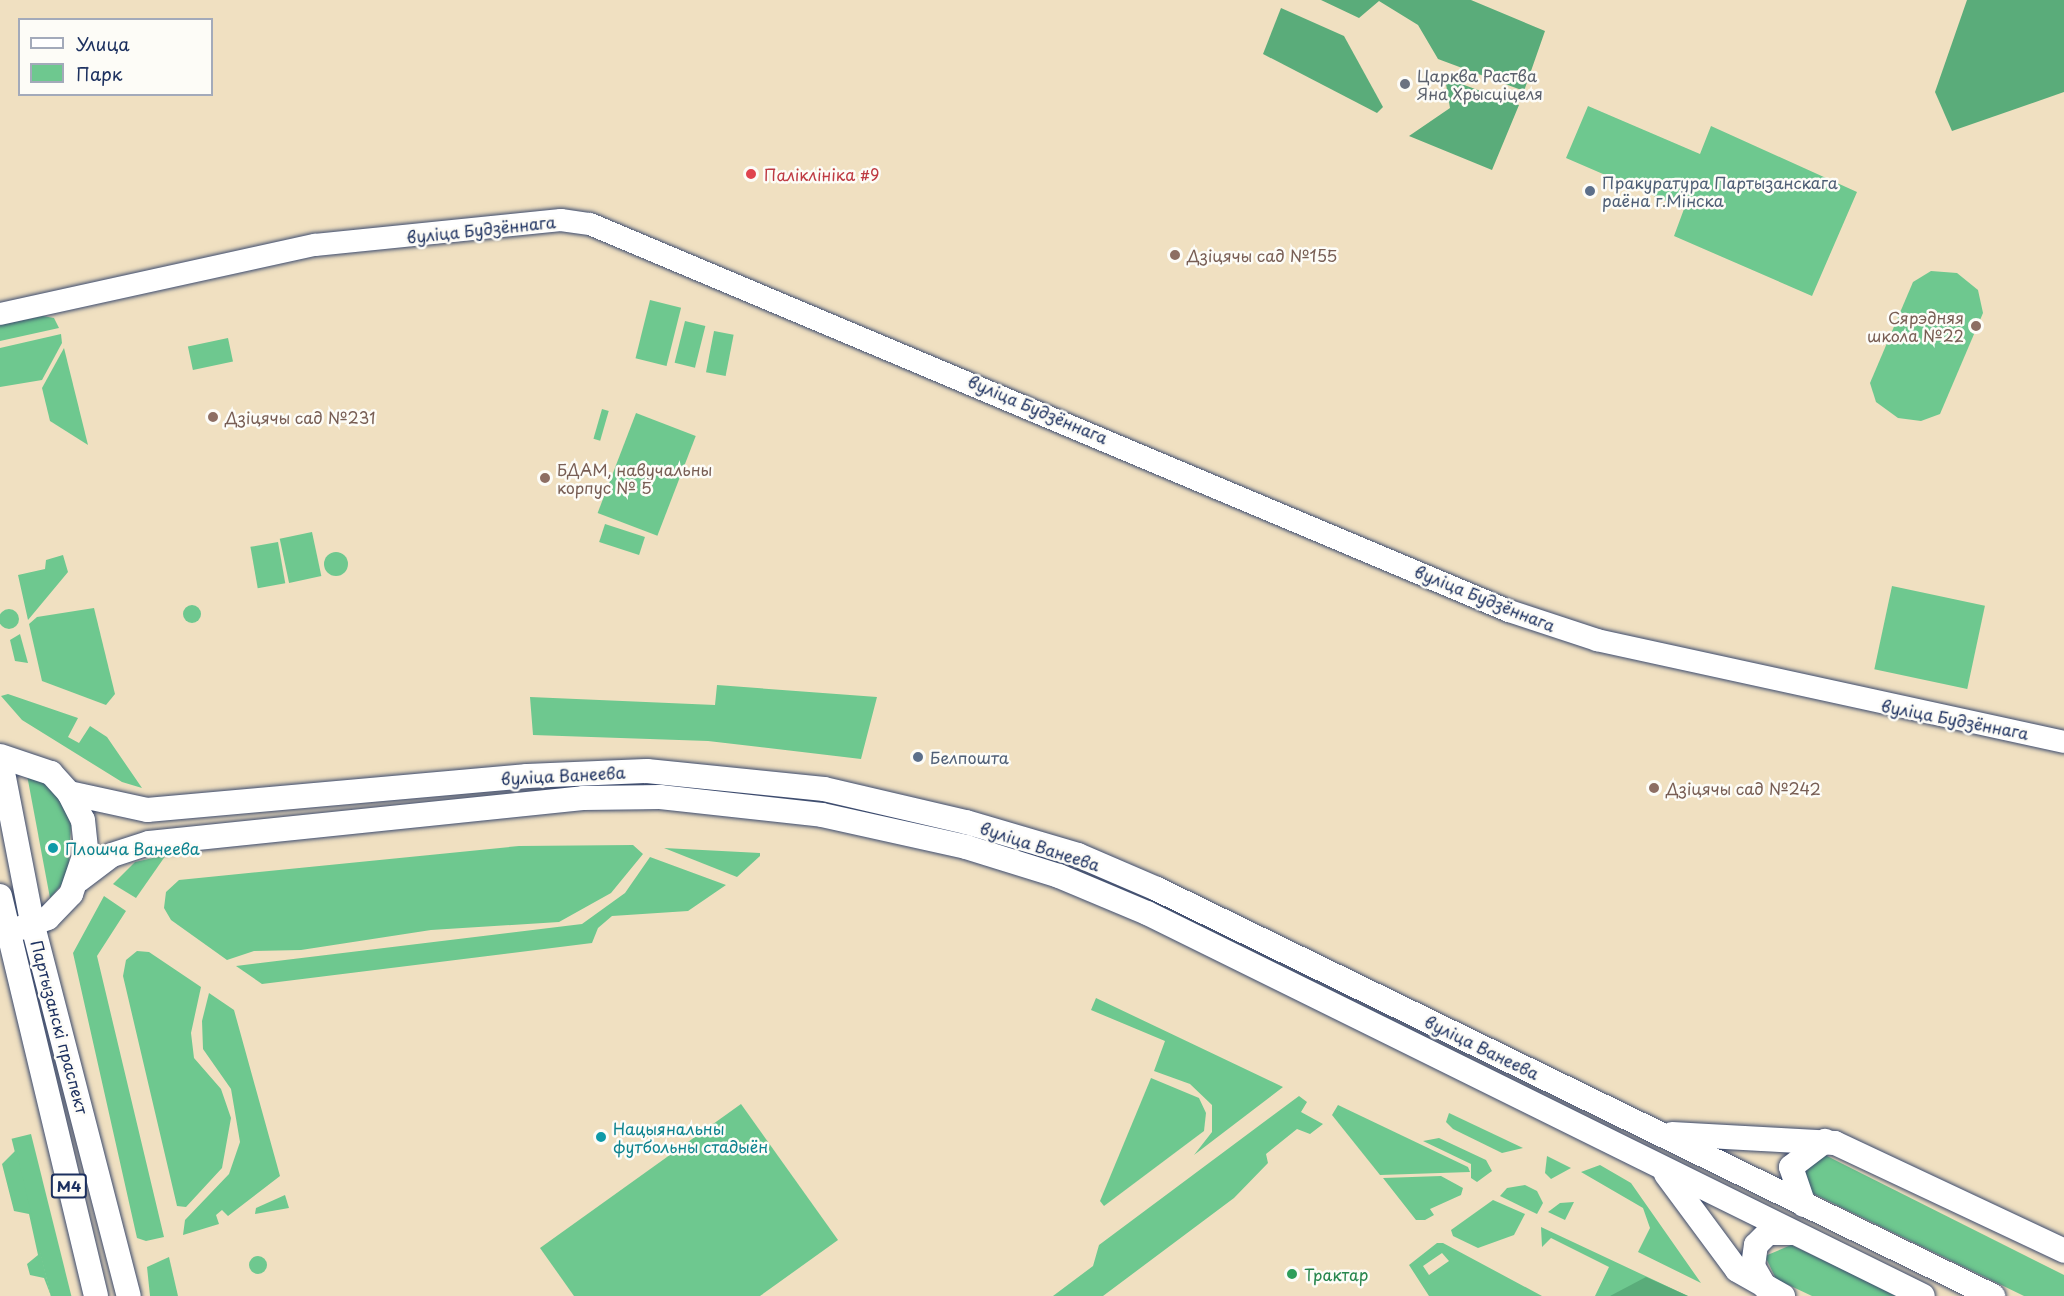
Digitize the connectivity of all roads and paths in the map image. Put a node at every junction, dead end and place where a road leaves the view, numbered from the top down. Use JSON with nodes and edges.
{"nodes":[{"id":1,"x":0,"y":314,"type":"edge"},
{"id":2,"x":2064,"y":742,"type":"edge"},
{"id":3,"x":0,"y":756,"type":"edge"},
{"id":4,"x":69,"y":793,"type":"junction"},
{"id":5,"x":79,"y":880,"type":"junction"},
{"id":6,"x":0,"y":896,"type":"edge"},
{"id":7,"x":33,"y":926,"type":"junction"},
{"id":8,"x":3,"y":930,"type":"edge"},
{"id":9,"x":1649,"y":1128,"type":"junction"},
{"id":10,"x":1825,"y":1141,"type":"junction"},
{"id":11,"x":1653,"y":1162,"type":"junction"},
{"id":12,"x":1804,"y":1205,"type":"junction"},
{"id":13,"x":1794,"y":1233,"type":"junction"},
{"id":14,"x":2064,"y":1251,"type":"edge"},
{"id":15,"x":1774,"y":1292,"type":"edge"},
{"id":16,"x":96,"y":1296,"type":"edge"},
{"id":17,"x":129,"y":1296,"type":"edge"},
{"id":18,"x":1923,"y":1296,"type":"edge"},
{"id":19,"x":1993,"y":1296,"type":"edge"}],
"edges":[{"from":1,"to":2,"type":"street","name":"вуліца Будзённага"},
{"from":3,"to":4,"type":"main road"},
{"from":3,"to":7,"type":"main road","name":"Партызанскі праспект","number":"М4"},
{"from":4,"to":5,"type":"main road"},
{"from":4,"to":9,"type":"main road","name":"вуліца Ванеева"},
{"from":5,"to":7,"type":"main road"},
{"from":5,"to":11,"type":"main road","name":"вуліца Ванеева"},
{"from":6,"to":8,"type":"main road","name":"Партызанскі праспект","number":"М4"},
{"from":7,"to":8,"type":"main road"},
{"from":7,"to":17,"type":"main road","name":"Партызанскі праспект","number":"М4"},
{"from":8,"to":16,"type":"main road","name":"Партызанскі праспект","number":"М4"},
{"from":9,"to":10,"type":"main road"},
{"from":9,"to":12,"type":"main road","name":"вуліца Ванеева"},
{"from":10,"to":12,"type":"main road"},
{"from":10,"to":14,"type":"main road"},
{"from":11,"to":13,"type":"main road","name":"вуліца Ванеева"},
{"from":11,"to":15,"type":"main road"},
{"from":12,"to":19,"type":"main road","name":"вуліца Ванеева"},
{"from":13,"to":15,"type":"main road"},
{"from":13,"to":18,"type":"main road","name":"вуліца Ванеева"}]}
